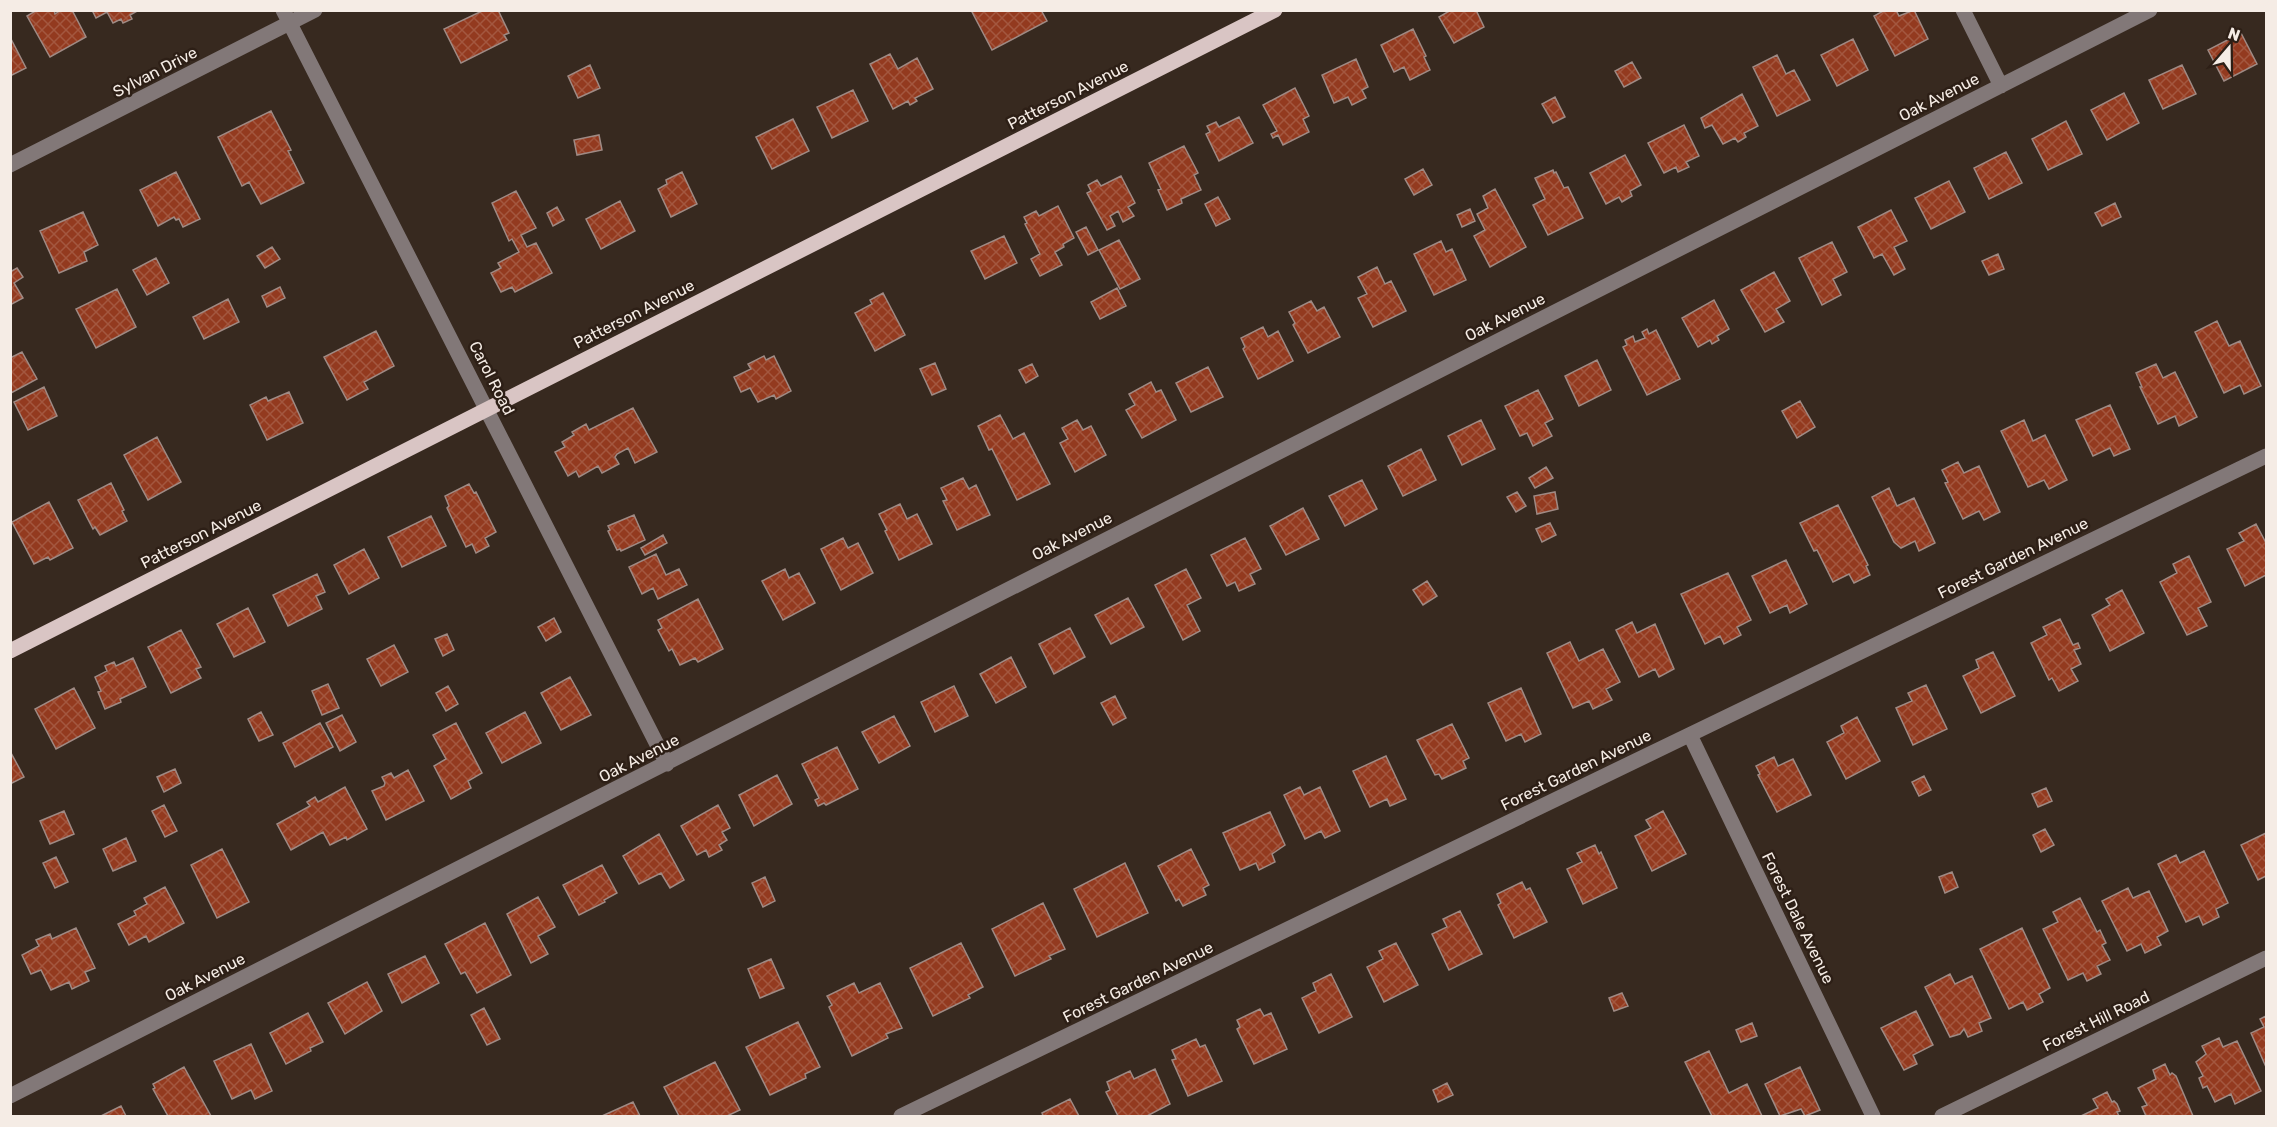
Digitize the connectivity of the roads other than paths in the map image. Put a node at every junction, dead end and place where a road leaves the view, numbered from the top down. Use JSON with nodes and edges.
{"nodes":[{"id":1,"x":315,"y":10,"type":"edge"},
{"id":2,"x":1275,"y":10,"type":"edge"},
{"id":3,"x":1963,"y":10,"type":"edge"},
{"id":4,"x":2150,"y":10,"type":"edge"},
{"id":5,"x":286,"y":17,"type":"edge"},
{"id":6,"x":2001,"y":86,"type":"junction"},
{"id":7,"x":10,"y":165,"type":"edge"},
{"id":8,"x":488,"y":408,"type":"junction"},
{"id":9,"x":2266,"y":456,"type":"edge"},
{"id":10,"x":10,"y":651,"type":"edge"},
{"id":11,"x":1690,"y":735,"type":"junction"},
{"id":12,"x":667,"y":764,"type":"junction"},
{"id":13,"x":2266,"y":958,"type":"edge"},
{"id":14,"x":10,"y":1096,"type":"edge"},
{"id":15,"x":901,"y":1116,"type":"edge"},
{"id":16,"x":1873,"y":1116,"type":"edge"},
{"id":17,"x":1942,"y":1116,"type":"edge"}],
"edges":[{"from":1,"to":5,"type":"street","name":"Sylvan Drive"},
{"from":2,"to":8,"type":"main road","name":"Patterson Avenue"},
{"from":3,"to":6,"type":"street"},
{"from":4,"to":6,"type":"street","name":"Oak Avenue"},
{"from":5,"to":7,"type":"street","name":"Sylvan Drive"},
{"from":5,"to":8,"type":"street","name":"Carol Road"},
{"from":6,"to":12,"type":"street","name":"Oak Avenue"},
{"from":8,"to":10,"type":"main road","name":"Patterson Avenue"},
{"from":8,"to":12,"type":"street","name":"Carol Road"},
{"from":9,"to":11,"type":"street","name":"Forest Garden Avenue"},
{"from":11,"to":15,"type":"street","name":"Forest Garden Avenue"},
{"from":11,"to":16,"type":"street","name":"Forest Dale Avenue"},
{"from":12,"to":14,"type":"street","name":"Oak Avenue"},
{"from":13,"to":17,"type":"street","name":"Forest Hill Road"}]}
